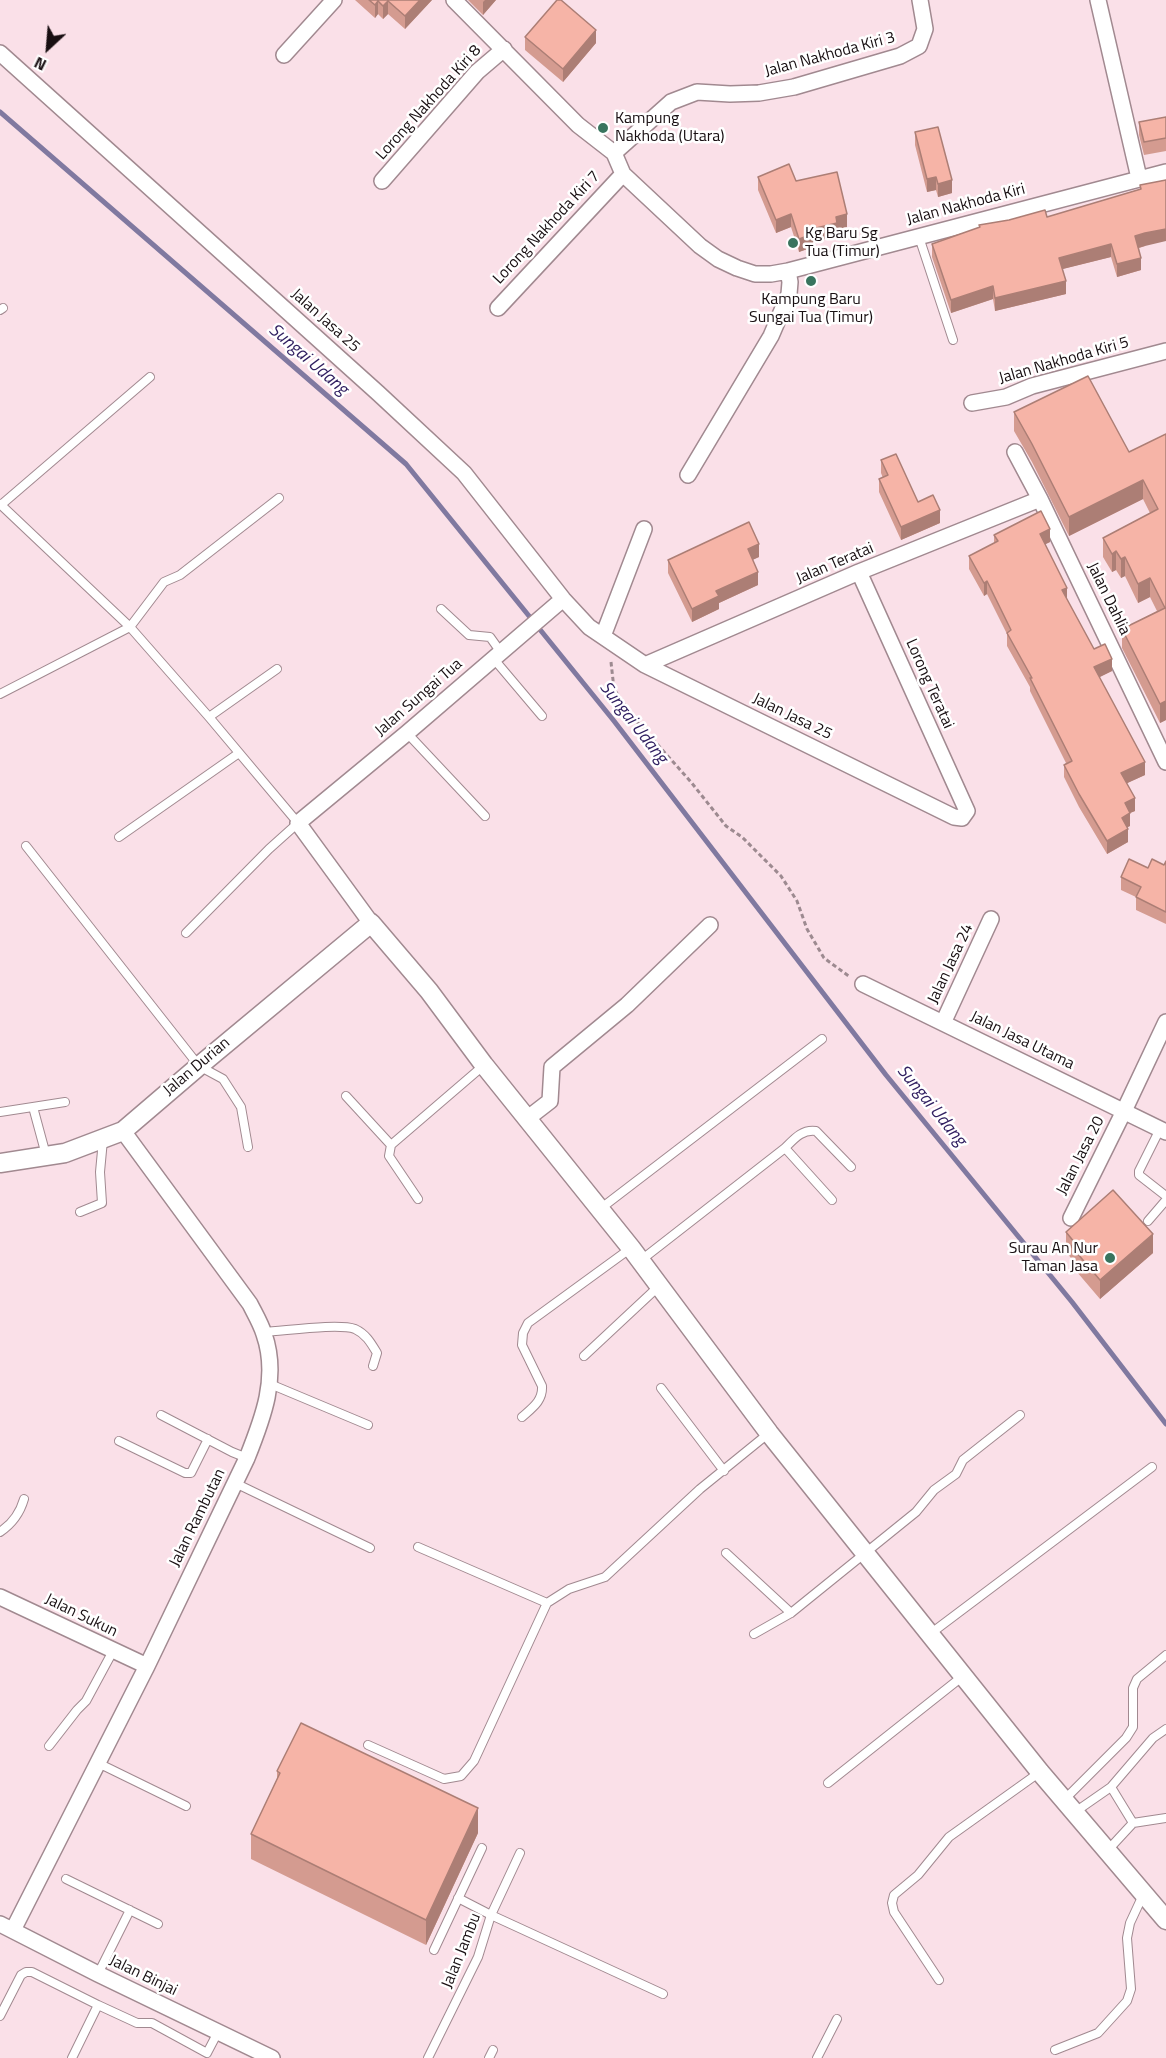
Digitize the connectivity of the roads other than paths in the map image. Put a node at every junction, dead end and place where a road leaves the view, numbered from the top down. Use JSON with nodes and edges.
{"nodes":[{"id":1,"x":334,"y":0,"type":"edge"},
{"id":2,"x":454,"y":0,"type":"edge"},
{"id":3,"x":920,"y":0,"type":"edge"},
{"id":4,"x":1098,"y":0,"type":"edge"},
{"id":5,"x":504,"y":49,"type":"junction"},
{"id":6,"x":0,"y":53,"type":"edge"},
{"id":7,"x":284,"y":55,"type":"dead end"},
{"id":8,"x":614,"y":153,"type":"junction"},
{"id":9,"x":1166,"y":172,"type":"edge"},
{"id":10,"x":623,"y":174,"type":"junction"},
{"id":11,"x":1139,"y":178,"type":"junction"},
{"id":12,"x":382,"y":181,"type":"dead end"},
{"id":13,"x":919,"y":237,"type":"junction"},
{"id":14,"x":788,"y":272,"type":"junction"},
{"id":15,"x":498,"y":308,"type":"dead end"},
{"id":16,"x":953,"y":340,"type":"dead end"},
{"id":17,"x":1166,"y":351,"type":"edge"},
{"id":18,"x":150,"y":378,"type":"dead end"},
{"id":19,"x":972,"y":403,"type":"dead end"},
{"id":20,"x":1015,"y":452,"type":"dead end"},
{"id":21,"x":688,"y":475,"type":"dead end"},
{"id":22,"x":279,"y":498,"type":"dead end"},
{"id":23,"x":1040,"y":499,"type":"junction"},
{"id":24,"x":0,"y":504,"type":"edge"},
{"id":25,"x":644,"y":529,"type":"dead end"},
{"id":26,"x":859,"y":573,"type":"junction"},
{"id":27,"x":563,"y":599,"type":"junction"},
{"id":28,"x":441,"y":609,"type":"dead end"},
{"id":29,"x":129,"y":627,"type":"junction"},
{"id":30,"x":603,"y":636,"type":"junction"},
{"id":31,"x":502,"y":650,"type":"junction"},
{"id":32,"x":645,"y":665,"type":"junction"},
{"id":33,"x":277,"y":669,"type":"dead end"},
{"id":34,"x":0,"y":694,"type":"edge"},
{"id":35,"x":542,"y":716,"type":"dead end"},
{"id":36,"x":209,"y":717,"type":"junction"},
{"id":37,"x":407,"y":733,"type":"junction"},
{"id":38,"x":239,"y":753,"type":"junction"},
{"id":39,"x":1166,"y":762,"type":"edge"},
{"id":40,"x":967,"y":811,"type":"joint"},
{"id":41,"x":485,"y":816,"type":"dead end"},
{"id":42,"x":298,"y":823,"type":"junction"},
{"id":43,"x":119,"y":837,"type":"dead end"},
{"id":44,"x":27,"y":846,"type":"dead end"},
{"id":45,"x":991,"y":919,"type":"dead end"},
{"id":46,"x":371,"y":923,"type":"junction"},
{"id":47,"x":710,"y":925,"type":"dead end"},
{"id":48,"x":186,"y":933,"type":"dead end"},
{"id":49,"x":862,"y":984,"type":"road end"},
{"id":50,"x":1166,"y":1022,"type":"edge"},
{"id":51,"x":943,"y":1023,"type":"junction"},
{"id":52,"x":822,"y":1039,"type":"dead end"},
{"id":53,"x":484,"y":1065,"type":"junction"},
{"id":54,"x":199,"y":1066,"type":"junction"},
{"id":55,"x":346,"y":1096,"type":"dead end"},
{"id":56,"x":65,"y":1102,"type":"dead end"},
{"id":57,"x":33,"y":1107,"type":"junction"},
{"id":58,"x":1124,"y":1111,"type":"junction"},
{"id":59,"x":0,"y":1113,"type":"edge"},
{"id":60,"x":528,"y":1118,"type":"junction"},
{"id":61,"x":1163,"y":1130,"type":"edge"},
{"id":62,"x":123,"y":1131,"type":"junction"},
{"id":63,"x":103,"y":1140,"type":"junction"},
{"id":64,"x":391,"y":1145,"type":"junction"},
{"id":65,"x":248,"y":1147,"type":"dead end"},
{"id":66,"x":784,"y":1148,"type":"junction"},
{"id":67,"x":46,"y":1155,"type":"junction"},
{"id":68,"x":0,"y":1163,"type":"edge"},
{"id":69,"x":851,"y":1167,"type":"dead end"},
{"id":70,"x":418,"y":1198,"type":"dead end"},
{"id":71,"x":1166,"y":1198,"type":"edge"},
{"id":72,"x":832,"y":1200,"type":"dead end"},
{"id":73,"x":600,"y":1209,"type":"junction"},
{"id":74,"x":80,"y":1212,"type":"dead end"},
{"id":75,"x":1071,"y":1218,"type":"dead end"},
{"id":76,"x":1149,"y":1221,"type":"dead end"},
{"id":77,"x":635,"y":1254,"type":"junction"},
{"id":78,"x":659,"y":1286,"type":"junction"},
{"id":79,"x":264,"y":1332,"type":"junction"},
{"id":80,"x":584,"y":1356,"type":"dead end"},
{"id":81,"x":373,"y":1366,"type":"dead end"},
{"id":82,"x":270,"y":1384,"type":"junction"},
{"id":83,"x":661,"y":1388,"type":"dead end"},
{"id":84,"x":160,"y":1415,"type":"dead end"},
{"id":85,"x":1020,"y":1415,"type":"dead end"},
{"id":86,"x":522,"y":1417,"type":"dead end"},
{"id":87,"x":368,"y":1425,"type":"dead end"},
{"id":88,"x":769,"y":1433,"type":"junction"},
{"id":89,"x":208,"y":1439,"type":"junction"},
{"id":90,"x":119,"y":1441,"type":"dead end"},
{"id":91,"x":247,"y":1458,"type":"junction"},
{"id":92,"x":1152,"y":1467,"type":"dead end"},
{"id":93,"x":724,"y":1471,"type":"junction"},
{"id":94,"x":235,"y":1483,"type":"junction"},
{"id":95,"x":24,"y":1499,"type":"dead end"},
{"id":96,"x":0,"y":1532,"type":"edge"},
{"id":97,"x":418,"y":1547,"type":"dead end"},
{"id":98,"x":370,"y":1548,"type":"dead end"},
{"id":99,"x":864,"y":1552,"type":"junction"},
{"id":100,"x":726,"y":1553,"type":"dead end"},
{"id":101,"x":0,"y":1597,"type":"edge"},
{"id":102,"x":547,"y":1603,"type":"junction"},
{"id":103,"x":791,"y":1613,"type":"junction"},
{"id":104,"x":754,"y":1634,"type":"dead end"},
{"id":105,"x":930,"y":1634,"type":"junction"},
{"id":106,"x":113,"y":1651,"type":"junction"},
{"id":107,"x":1166,"y":1655,"type":"edge"},
{"id":108,"x":147,"y":1666,"type":"junction"},
{"id":109,"x":963,"y":1676,"type":"junction"},
{"id":110,"x":1166,"y":1729,"type":"edge"},
{"id":111,"x":368,"y":1745,"type":"dead end"},
{"id":112,"x":49,"y":1746,"type":"dead end"},
{"id":113,"x":98,"y":1763,"type":"junction"},
{"id":114,"x":1041,"y":1772,"type":"junction"},
{"id":115,"x":828,"y":1783,"type":"dead end"},
{"id":116,"x":1111,"y":1787,"type":"junction"},
{"id":117,"x":186,"y":1806,"type":"dead end"},
{"id":118,"x":1069,"y":1806,"type":"junction"},
{"id":119,"x":1166,"y":1818,"type":"edge"},
{"id":120,"x":1133,"y":1823,"type":"junction"},
{"id":121,"x":482,"y":1848,"type":"dead end"},
{"id":122,"x":1108,"y":1851,"type":"junction"},
{"id":123,"x":520,"y":1852,"type":"dead end"},
{"id":124,"x":66,"y":1879,"type":"dead end"},
{"id":125,"x":1144,"y":1893,"type":"junction"},
{"id":126,"x":458,"y":1898,"type":"junction"},
{"id":127,"x":130,"y":1910,"type":"junction"},
{"id":128,"x":491,"y":1915,"type":"junction"},
{"id":129,"x":1166,"y":1920,"type":"edge"},
{"id":130,"x":158,"y":1924,"type":"dead end"},
{"id":131,"x":7,"y":1927,"type":"edge"},
{"id":132,"x":434,"y":1950,"type":"dead end"},
{"id":133,"x":98,"y":1974,"type":"junction"},
{"id":134,"x":939,"y":1980,"type":"dead end"},
{"id":135,"x":663,"y":1994,"type":"dead end"},
{"id":136,"x":98,"y":2005,"type":"junction"},
{"id":137,"x":0,"y":2016,"type":"edge"},
{"id":138,"x":837,"y":2019,"type":"dead end"},
{"id":139,"x":218,"y":2032,"type":"junction"},
{"id":140,"x":1055,"y":2050,"type":"dead end"},
{"id":141,"x":203,"y":2055,"type":"edge"},
{"id":142,"x":72,"y":2058,"type":"edge"},
{"id":143,"x":272,"y":2058,"type":"edge"},
{"id":144,"x":428,"y":2058,"type":"edge"},
{"id":145,"x":817,"y":2058,"type":"edge"}],
"edges":[{"from":1,"to":7,"type":"street"},
{"from":2,"to":5,"type":"street","name":"Jalan Nakhoda Kiri"},
{"from":3,"to":8,"type":"street","name":"Jalan Nakhoda Kiri 3"},
{"from":4,"to":11,"type":"street"},
{"from":5,"to":8,"type":"street","name":"Jalan Nakhoda Kiri"},
{"from":5,"to":12,"type":"street","name":"Lorong Nakhoda Kiri 8"},
{"from":6,"to":27,"type":"street","name":"Jalan Jasa 25"},
{"from":8,"to":10,"type":"street","name":"Jalan Nakhoda Kiri"},
{"from":9,"to":11,"type":"street","name":"Jalan Nakhoda Kiri"},
{"from":10,"to":14,"type":"street","name":"Jalan Nakhoda Kiri"},
{"from":10,"to":15,"type":"street","name":"Lorong Nakhoda Kiri 7"},
{"from":11,"to":13,"type":"street","name":"Jalan Nakhoda Kiri"},
{"from":13,"to":14,"type":"street","name":"Jalan Nakhoda Kiri"},
{"from":13,"to":16,"type":"lane"},
{"from":14,"to":21,"type":"street"},
{"from":17,"to":19,"type":"street","name":"Jalan Nakhoda Kiri 5"},
{"from":18,"to":24,"type":"lane"},
{"from":20,"to":23,"type":"street","name":"Jalan Dahlia"},
{"from":22,"to":29,"type":"lane"},
{"from":23,"to":26,"type":"street","name":"Jalan Teratai"},
{"from":23,"to":39,"type":"street","name":"Jalan Dahlia"},
{"from":24,"to":29,"type":"lane"},
{"from":25,"to":30,"type":"street"},
{"from":26,"to":32,"type":"street","name":"Jalan Teratai"},
{"from":26,"to":40,"type":"street","name":"Lorong Teratai"},
{"from":27,"to":30,"type":"street","name":"Jalan Jasa 25"},
{"from":27,"to":31,"type":"street","name":"Jalan Sungai Tua"},
{"from":28,"to":31,"type":"lane"},
{"from":29,"to":34,"type":"lane"},
{"from":29,"to":36,"type":"lane"},
{"from":30,"to":32,"type":"street","name":"Jalan Jasa 25"},
{"from":31,"to":35,"type":"lane"},
{"from":31,"to":37,"type":"street","name":"Jalan Sungai Tua"},
{"from":32,"to":40,"type":"street","name":"Jalan Jasa 25"},
{"from":33,"to":36,"type":"lane"},
{"from":36,"to":38,"type":"lane"},
{"from":37,"to":41,"type":"lane"},
{"from":37,"to":42,"type":"street","name":"Jalan Sungai Tua"},
{"from":38,"to":42,"type":"lane"},
{"from":38,"to":43,"type":"lane"},
{"from":42,"to":46,"type":"street"},
{"from":42,"to":48,"type":"lane"},
{"from":44,"to":54,"type":"lane"},
{"from":45,"to":51,"type":"street","name":"Jalan Jasa 24"},
{"from":46,"to":53,"type":"street"},
{"from":46,"to":54,"type":"street","name":"Jalan Durian"},
{"from":47,"to":60,"type":"street"},
{"from":49,"to":51,"type":"street","name":"Jalan Jasa Utama"},
{"from":50,"to":58,"type":"street","name":"Jalan Jasa 20"},
{"from":51,"to":58,"type":"street","name":"Jalan Jasa Utama"},
{"from":52,"to":73,"type":"lane"},
{"from":53,"to":60,"type":"street"},
{"from":53,"to":64,"type":"lane"},
{"from":54,"to":62,"type":"street","name":"Jalan Durian"},
{"from":54,"to":65,"type":"lane"},
{"from":55,"to":64,"type":"lane"},
{"from":56,"to":57,"type":"lane"},
{"from":57,"to":59,"type":"lane"},
{"from":57,"to":67,"type":"lane"},
{"from":58,"to":61,"type":"street","name":"Jalan Jasa Utama"},
{"from":58,"to":75,"type":"street","name":"Jalan Jasa 20"},
{"from":60,"to":73,"type":"street"},
{"from":61,"to":71,"type":"lane"},
{"from":62,"to":63,"type":"street","name":"Jalan Durian"},
{"from":62,"to":79,"type":"street","name":"Jalan Rambutan"},
{"from":63,"to":67,"type":"street","name":"Jalan Durian"},
{"from":63,"to":74,"type":"lane"},
{"from":64,"to":70,"type":"lane"},
{"from":66,"to":69,"type":"lane"},
{"from":66,"to":72,"type":"lane"},
{"from":66,"to":77,"type":"lane"},
{"from":67,"to":68,"type":"street","name":"Jalan Durian"},
{"from":71,"to":76,"type":"lane"},
{"from":73,"to":77,"type":"street"},
{"from":77,"to":78,"type":"street"},
{"from":77,"to":86,"type":"lane"},
{"from":78,"to":80,"type":"lane"},
{"from":78,"to":88,"type":"street"},
{"from":79,"to":81,"type":"lane"},
{"from":79,"to":82,"type":"street","name":"Jalan Rambutan"},
{"from":82,"to":87,"type":"lane"},
{"from":82,"to":91,"type":"street","name":"Jalan Rambutan"},
{"from":83,"to":93,"type":"lane"},
{"from":84,"to":89,"type":"lane"},
{"from":85,"to":99,"type":"lane"},
{"from":88,"to":93,"type":"lane"},
{"from":88,"to":99,"type":"street"},
{"from":89,"to":90,"type":"lane"},
{"from":89,"to":91,"type":"lane"},
{"from":91,"to":94,"type":"street","name":"Jalan Rambutan"},
{"from":92,"to":105,"type":"lane"},
{"from":93,"to":102,"type":"lane"},
{"from":94,"to":98,"type":"lane"},
{"from":94,"to":108,"type":"street","name":"Jalan Rambutan"},
{"from":95,"to":96,"type":"lane"},
{"from":97,"to":102,"type":"lane"},
{"from":99,"to":103,"type":"lane"},
{"from":99,"to":105,"type":"street"},
{"from":100,"to":103,"type":"lane"},
{"from":101,"to":106,"type":"street","name":"Jalan Sukun"},
{"from":102,"to":111,"type":"lane"},
{"from":103,"to":104,"type":"lane"},
{"from":105,"to":109,"type":"street"},
{"from":106,"to":108,"type":"street","name":"Jalan Sukun"},
{"from":106,"to":112,"type":"lane"},
{"from":107,"to":118,"type":"lane"},
{"from":108,"to":113,"type":"street","name":"Jalan Rambutan"},
{"from":109,"to":114,"type":"street"},
{"from":109,"to":115,"type":"lane"},
{"from":110,"to":116,"type":"lane"},
{"from":113,"to":117,"type":"lane"},
{"from":113,"to":131,"type":"street","name":"Jalan Rambutan"},
{"from":114,"to":118,"type":"street"},
{"from":114,"to":134,"type":"lane"},
{"from":116,"to":118,"type":"lane"},
{"from":116,"to":120,"type":"lane"},
{"from":118,"to":122,"type":"street"},
{"from":119,"to":120,"type":"lane"},
{"from":120,"to":122,"type":"lane"},
{"from":121,"to":126,"type":"lane"},
{"from":122,"to":125,"type":"street"},
{"from":123,"to":128,"type":"lane","name":"Jalan Jambu"},
{"from":124,"to":127,"type":"lane"},
{"from":125,"to":129,"type":"street"},
{"from":125,"to":140,"type":"lane"},
{"from":126,"to":128,"type":"lane"},
{"from":126,"to":132,"type":"lane"},
{"from":127,"to":130,"type":"lane"},
{"from":127,"to":133,"type":"lane"},
{"from":128,"to":135,"type":"lane"},
{"from":128,"to":144,"type":"lane","name":"Jalan Jambu"},
{"from":131,"to":133,"type":"street","name":"Jalan Binjai"},
{"from":133,"to":139,"type":"street","name":"Jalan Binjai"},
{"from":136,"to":137,"type":"lane"},
{"from":136,"to":141,"type":"lane"},
{"from":136,"to":142,"type":"lane"},
{"from":138,"to":145,"type":"lane"},
{"from":139,"to":141,"type":"lane"},
{"from":139,"to":143,"type":"street","name":"Jalan Binjai"}]}
